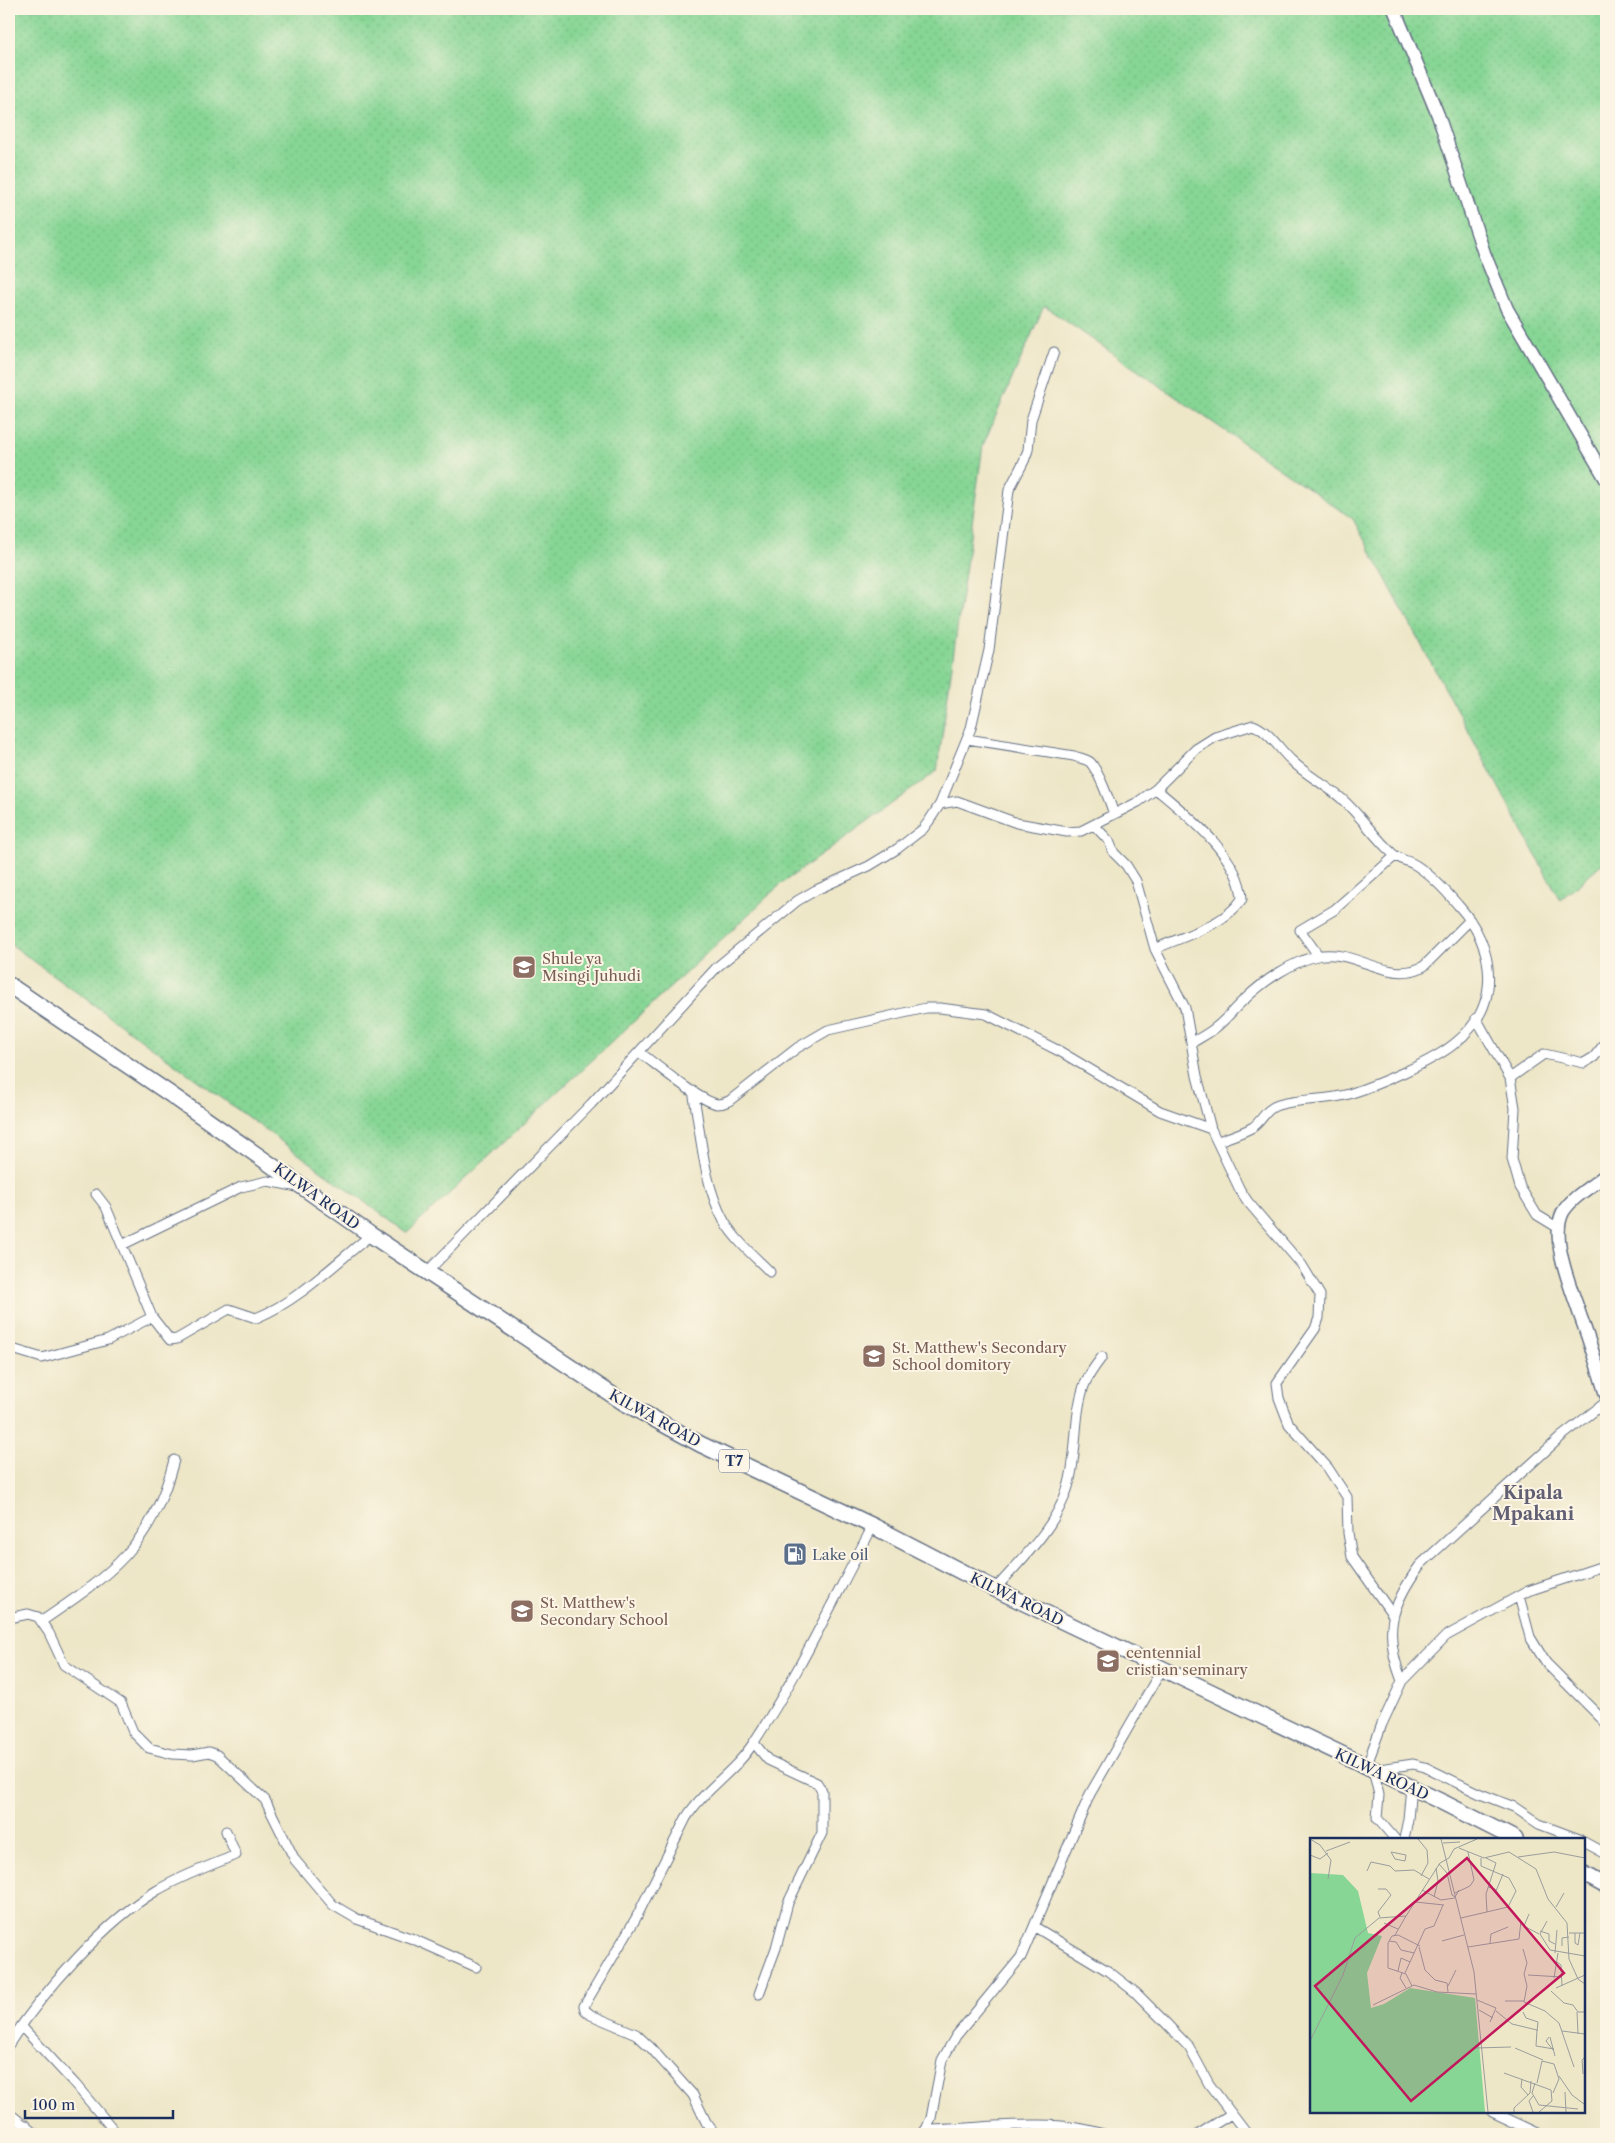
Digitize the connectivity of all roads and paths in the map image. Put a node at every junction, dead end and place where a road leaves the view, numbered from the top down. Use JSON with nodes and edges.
{"nodes":[{"id":1,"x":1394,"y":9,"type":"edge"},
{"id":2,"x":1054,"y":352,"type":"dead end"},
{"id":3,"x":1606,"y":479,"type":"edge"},
{"id":4,"x":967,"y":739,"type":"junction"},
{"id":5,"x":1156,"y":789,"type":"junction"},
{"id":6,"x":940,"y":804,"type":"junction"},
{"id":7,"x":1114,"y":814,"type":"junction"},
{"id":8,"x":1094,"y":825,"type":"junction"},
{"id":9,"x":1395,"y":856,"type":"junction"},
{"id":10,"x":1470,"y":920,"type":"junction"},
{"id":11,"x":1155,"y":949,"type":"junction"},
{"id":12,"x":1318,"y":955,"type":"junction"},
{"id":13,"x":9,"y":985,"type":"edge"},
{"id":14,"x":1476,"y":1018,"type":"junction"},
{"id":15,"x":1606,"y":1042,"type":"edge"},
{"id":16,"x":1192,"y":1043,"type":"junction"},
{"id":17,"x":639,"y":1052,"type":"junction"},
{"id":18,"x":1510,"y":1078,"type":"junction"},
{"id":19,"x":693,"y":1091,"type":"junction"},
{"id":20,"x":1211,"y":1129,"type":"junction"},
{"id":21,"x":1218,"y":1141,"type":"junction"},
{"id":22,"x":1606,"y":1175,"type":"edge"},
{"id":23,"x":308,"y":1189,"type":"junction"},
{"id":24,"x":96,"y":1194,"type":"dead end"},
{"id":25,"x":1560,"y":1229,"type":"junction"},
{"id":26,"x":371,"y":1235,"type":"junction"},
{"id":27,"x":122,"y":1245,"type":"junction"},
{"id":28,"x":426,"y":1272,"type":"junction"},
{"id":29,"x":770,"y":1272,"type":"dead end"},
{"id":30,"x":152,"y":1317,"type":"junction"},
{"id":31,"x":9,"y":1348,"type":"edge"},
{"id":32,"x":1102,"y":1357,"type":"dead end"},
{"id":33,"x":1606,"y":1395,"type":"edge"},
{"id":34,"x":1606,"y":1402,"type":"edge"},
{"id":35,"x":174,"y":1460,"type":"dead end"},
{"id":36,"x":874,"y":1526,"type":"junction"},
{"id":37,"x":1606,"y":1565,"type":"edge"},
{"id":38,"x":995,"y":1589,"type":"junction"},
{"id":39,"x":1519,"y":1596,"type":"junction"},
{"id":40,"x":1392,"y":1614,"type":"junction"},
{"id":41,"x":9,"y":1618,"type":"edge"},
{"id":42,"x":42,"y":1621,"type":"junction"},
{"id":43,"x":1162,"y":1669,"type":"junction"},
{"id":44,"x":1402,"y":1681,"type":"junction"},
{"id":45,"x":1605,"y":1720,"type":"edge"},
{"id":46,"x":754,"y":1744,"type":"junction"},
{"id":47,"x":1369,"y":1769,"type":"junction"},
{"id":48,"x":1410,"y":1787,"type":"junction"},
{"id":49,"x":226,"y":1831,"type":"dead end"},
{"id":50,"x":1394,"y":1838,"type":"edge"},
{"id":51,"x":1404,"y":1838,"type":"edge"},
{"id":52,"x":1513,"y":1838,"type":"edge"},
{"id":53,"x":1576,"y":1838,"type":"edge"},
{"id":54,"x":1585,"y":1843,"type":"edge"},
{"id":55,"x":1606,"y":1854,"type":"edge"},
{"id":56,"x":1585,"y":1875,"type":"edge"},
{"id":57,"x":1606,"y":1886,"type":"edge"},
{"id":58,"x":1035,"y":1927,"type":"junction"},
{"id":59,"x":476,"y":1967,"type":"dead end"},
{"id":60,"x":759,"y":1994,"type":"dead end"},
{"id":61,"x":21,"y":2026,"type":"junction"},
{"id":62,"x":9,"y":2044,"type":"edge"},
{"id":63,"x":9,"y":2113,"type":"edge"},
{"id":64,"x":1494,"y":2113,"type":"edge"},
{"id":65,"x":1231,"y":2114,"type":"junction"},
{"id":66,"x":26,"y":2125,"type":"junction"},
{"id":67,"x":925,"y":2132,"type":"edge"},
{"id":68,"x":19,"y":2134,"type":"edge"},
{"id":69,"x":35,"y":2134,"type":"edge"},
{"id":70,"x":118,"y":2134,"type":"edge"},
{"id":71,"x":715,"y":2134,"type":"edge"},
{"id":72,"x":1104,"y":2134,"type":"edge"},
{"id":73,"x":1199,"y":2134,"type":"edge"},
{"id":74,"x":1247,"y":2134,"type":"edge"},
{"id":75,"x":1539,"y":2134,"type":"edge"}],
"edges":[{"from":1,"to":3,"type":"main road"},
{"from":2,"to":4,"type":"street"},
{"from":4,"to":6,"type":"street"},
{"from":4,"to":7,"type":"street"},
{"from":5,"to":7,"type":"street"},
{"from":5,"to":9,"type":"street"},
{"from":5,"to":11,"type":"street"},
{"from":6,"to":8,"type":"street"},
{"from":6,"to":17,"type":"street"},
{"from":7,"to":8,"type":"street"},
{"from":8,"to":11,"type":"street"},
{"from":9,"to":10,"type":"street"},
{"from":9,"to":12,"type":"street"},
{"from":10,"to":12,"type":"street"},
{"from":10,"to":14,"type":"street"},
{"from":11,"to":16,"type":"street"},
{"from":12,"to":16,"type":"street"},
{"from":13,"to":23,"type":"highway","name":"KILWA ROAD","number":"T7"},
{"from":14,"to":18,"type":"street"},
{"from":14,"to":21,"type":"street"},
{"from":15,"to":18,"type":"street"},
{"from":16,"to":20,"type":"street"},
{"from":17,"to":19,"type":"street"},
{"from":17,"to":28,"type":"street"},
{"from":18,"to":25,"type":"street"},
{"from":19,"to":20,"type":"street"},
{"from":19,"to":29,"type":"street"},
{"from":20,"to":21,"type":"street"},
{"from":21,"to":40,"type":"street"},
{"from":22,"to":25,"type":"main road"},
{"from":23,"to":26,"type":"highway","name":"KILWA ROAD","number":"T7"},
{"from":23,"to":27,"type":"street"},
{"from":24,"to":27,"type":"street"},
{"from":25,"to":33,"type":"main road"},
{"from":26,"to":28,"type":"highway","name":"KILWA ROAD","number":"T7"},
{"from":26,"to":30,"type":"street"},
{"from":27,"to":30,"type":"street"},
{"from":28,"to":36,"type":"highway","name":"KILWA ROAD","number":"T7"},
{"from":30,"to":31,"type":"street"},
{"from":32,"to":38,"type":"street"},
{"from":34,"to":40,"type":"street"},
{"from":35,"to":42,"type":"street"},
{"from":36,"to":38,"type":"highway","name":"KILWA ROAD","number":"T7"},
{"from":36,"to":46,"type":"street"},
{"from":37,"to":39,"type":"street"},
{"from":38,"to":43,"type":"highway","name":"KILWA ROAD","number":"T7"},
{"from":39,"to":44,"type":"street"},
{"from":39,"to":45,"type":"street"},
{"from":40,"to":44,"type":"street"},
{"from":41,"to":42,"type":"street"},
{"from":42,"to":59,"type":"street"},
{"from":43,"to":47,"type":"highway","name":"KILWA ROAD","number":"T7"},
{"from":43,"to":58,"type":"street"},
{"from":44,"to":47,"type":"street"},
{"from":46,"to":60,"type":"street"},
{"from":46,"to":71,"type":"street"},
{"from":47,"to":48,"type":"highway","name":"KILWA ROAD","number":"T7"},
{"from":47,"to":50,"type":"street"},
{"from":47,"to":53,"type":"street"},
{"from":48,"to":51,"type":"street"},
{"from":48,"to":52,"type":"highway","name":"KILWA ROAD","number":"T7"},
{"from":49,"to":61,"type":"street"},
{"from":54,"to":55,"type":"street"},
{"from":56,"to":57,"type":"highway"},
{"from":58,"to":65,"type":"street"},
{"from":58,"to":67,"type":"street"},
{"from":61,"to":62,"type":"street"},
{"from":61,"to":70,"type":"street"},
{"from":63,"to":66,"type":"street"},
{"from":64,"to":75,"type":"street"},
{"from":65,"to":73,"type":"street"},
{"from":65,"to":74,"type":"street"},
{"from":66,"to":68,"type":"street"},
{"from":66,"to":69,"type":"street"},
{"from":67,"to":72,"type":"street"}]}
